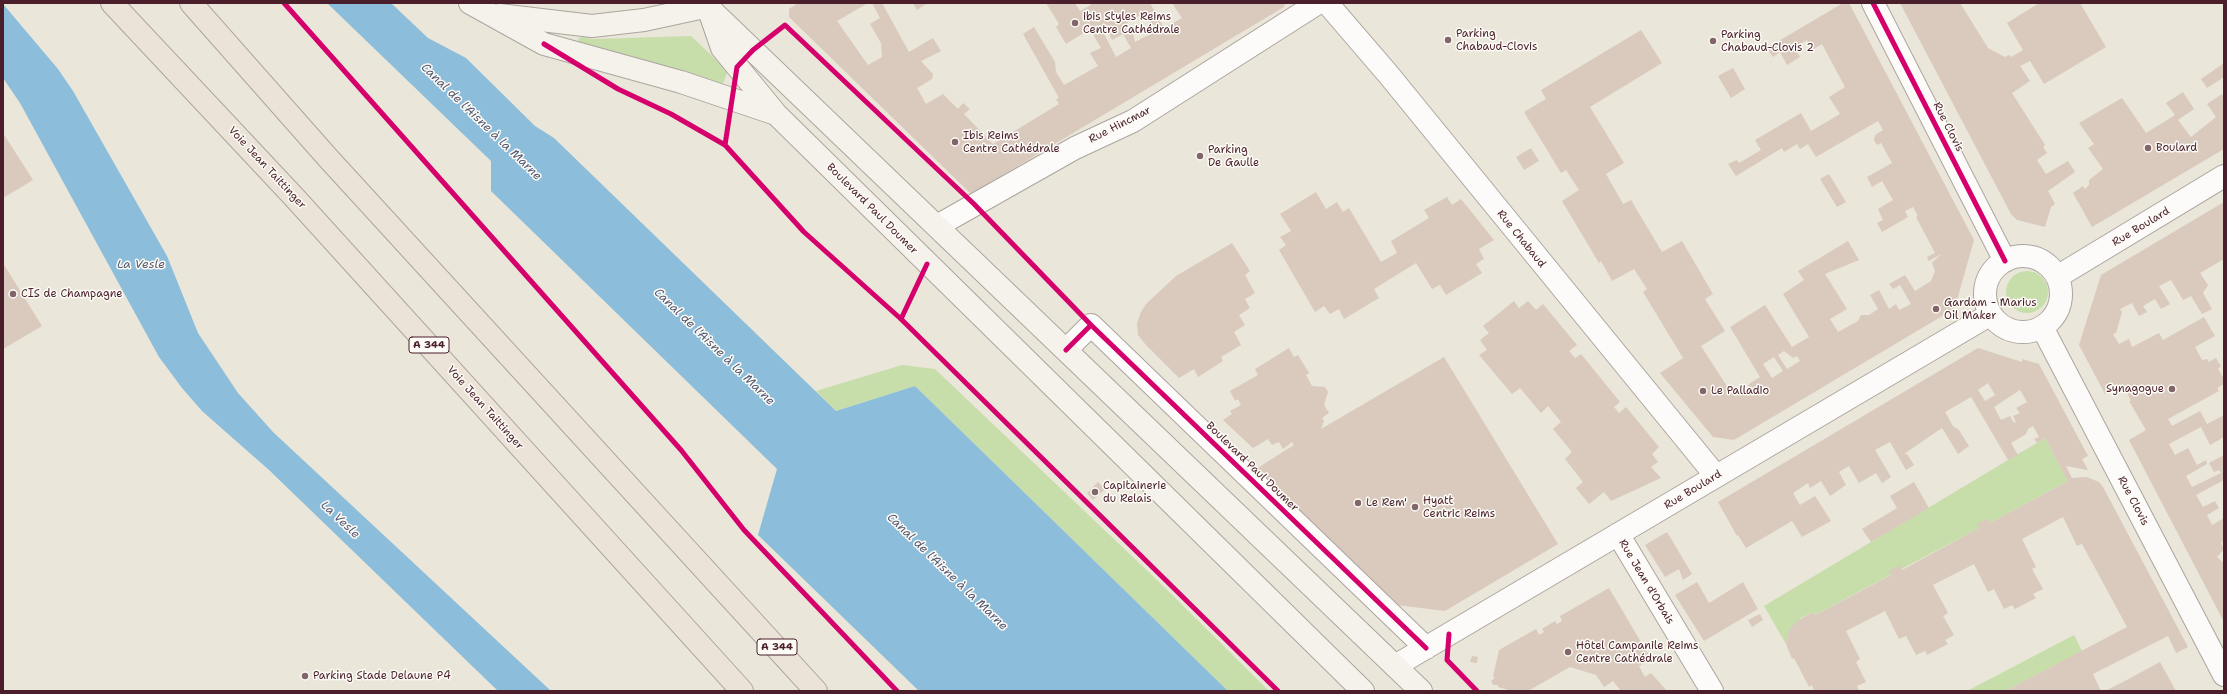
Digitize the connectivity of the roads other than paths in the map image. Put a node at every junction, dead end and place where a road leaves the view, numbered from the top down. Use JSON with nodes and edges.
{"nodes":[{"id":1,"x":112,"y":3,"type":"edge"},
{"id":2,"x":191,"y":3,"type":"edge"},
{"id":3,"x":1318,"y":3,"type":"edge"},
{"id":4,"x":1326,"y":3,"type":"edge"},
{"id":5,"x":1873,"y":3,"type":"edge"},
{"id":6,"x":705,"y":4,"type":"edge"},
{"id":7,"x":479,"y":9,"type":"edge"},
{"id":8,"x":776,"y":114,"type":"junction"},
{"id":9,"x":2224,"y":176,"type":"edge"},
{"id":10,"x":937,"y":226,"type":"junction"},
{"id":11,"x":2005,"y":261,"type":"junction"},
{"id":12,"x":2057,"y":277,"type":"junction"},
{"id":13,"x":1991,"y":314,"type":"junction"},
{"id":14,"x":2042,"y":327,"type":"junction"},
{"id":15,"x":1066,"y":350,"type":"junction"},
{"id":16,"x":1716,"y":476,"type":"junction"},
{"id":17,"x":1618,"y":534,"type":"junction"},
{"id":18,"x":1426,"y":648,"type":"junction"},
{"id":19,"x":1395,"y":666,"type":"junction"},
{"id":20,"x":2224,"y":675,"type":"edge"},
{"id":21,"x":742,"y":691,"type":"edge"},
{"id":22,"x":816,"y":691,"type":"edge"},
{"id":23,"x":1363,"y":691,"type":"edge"},
{"id":24,"x":1421,"y":691,"type":"edge"},
{"id":25,"x":1712,"y":691,"type":"edge"}],
"edges":[{"from":1,"to":21,"type":"highway","name":"Voie Jean Taittinger","number":"A 344"},
{"from":2,"to":22,"type":"highway","number":"A 344"},
{"from":3,"to":10,"type":"street","name":"Rue Hincmar"},
{"from":4,"to":16,"type":"street","name":"Rue Chabaud"},
{"from":5,"to":11,"type":"street","name":"Rue Clovis"},
{"from":6,"to":7,"type":"main road","name":"Boulevard Paul Doumer"},
{"from":6,"to":8,"type":"main road","name":"Boulevard Paul Doumer"},
{"from":6,"to":10,"type":"main road"},
{"from":7,"to":8,"type":"main road","name":"Boulevard Paul Doumer"},
{"from":8,"to":23,"type":"main road","name":"Boulevard Paul Doumer"},
{"from":9,"to":12,"type":"street","name":"Rue Boulard"},
{"from":10,"to":15,"type":"main road"},
{"from":11,"to":12,"type":"street"},
{"from":11,"to":13,"type":"street"},
{"from":12,"to":14,"type":"street"},
{"from":13,"to":14,"type":"street"},
{"from":13,"to":16,"type":"street","name":"Rue Boulard"},
{"from":14,"to":20,"type":"street","name":"Rue Clovis"},
{"from":15,"to":18,"type":"street","name":"Boulevard Paul Doumer"},
{"from":15,"to":19,"type":"main road"},
{"from":16,"to":17,"type":"street","name":"Rue Boulard"},
{"from":17,"to":18,"type":"street","name":"Rue Boulard"},
{"from":17,"to":25,"type":"street","name":"Rue Jean d'Orbais"},
{"from":18,"to":19,"type":"street","name":"Rue Boulard"},
{"from":19,"to":24,"type":"main road"}]}
